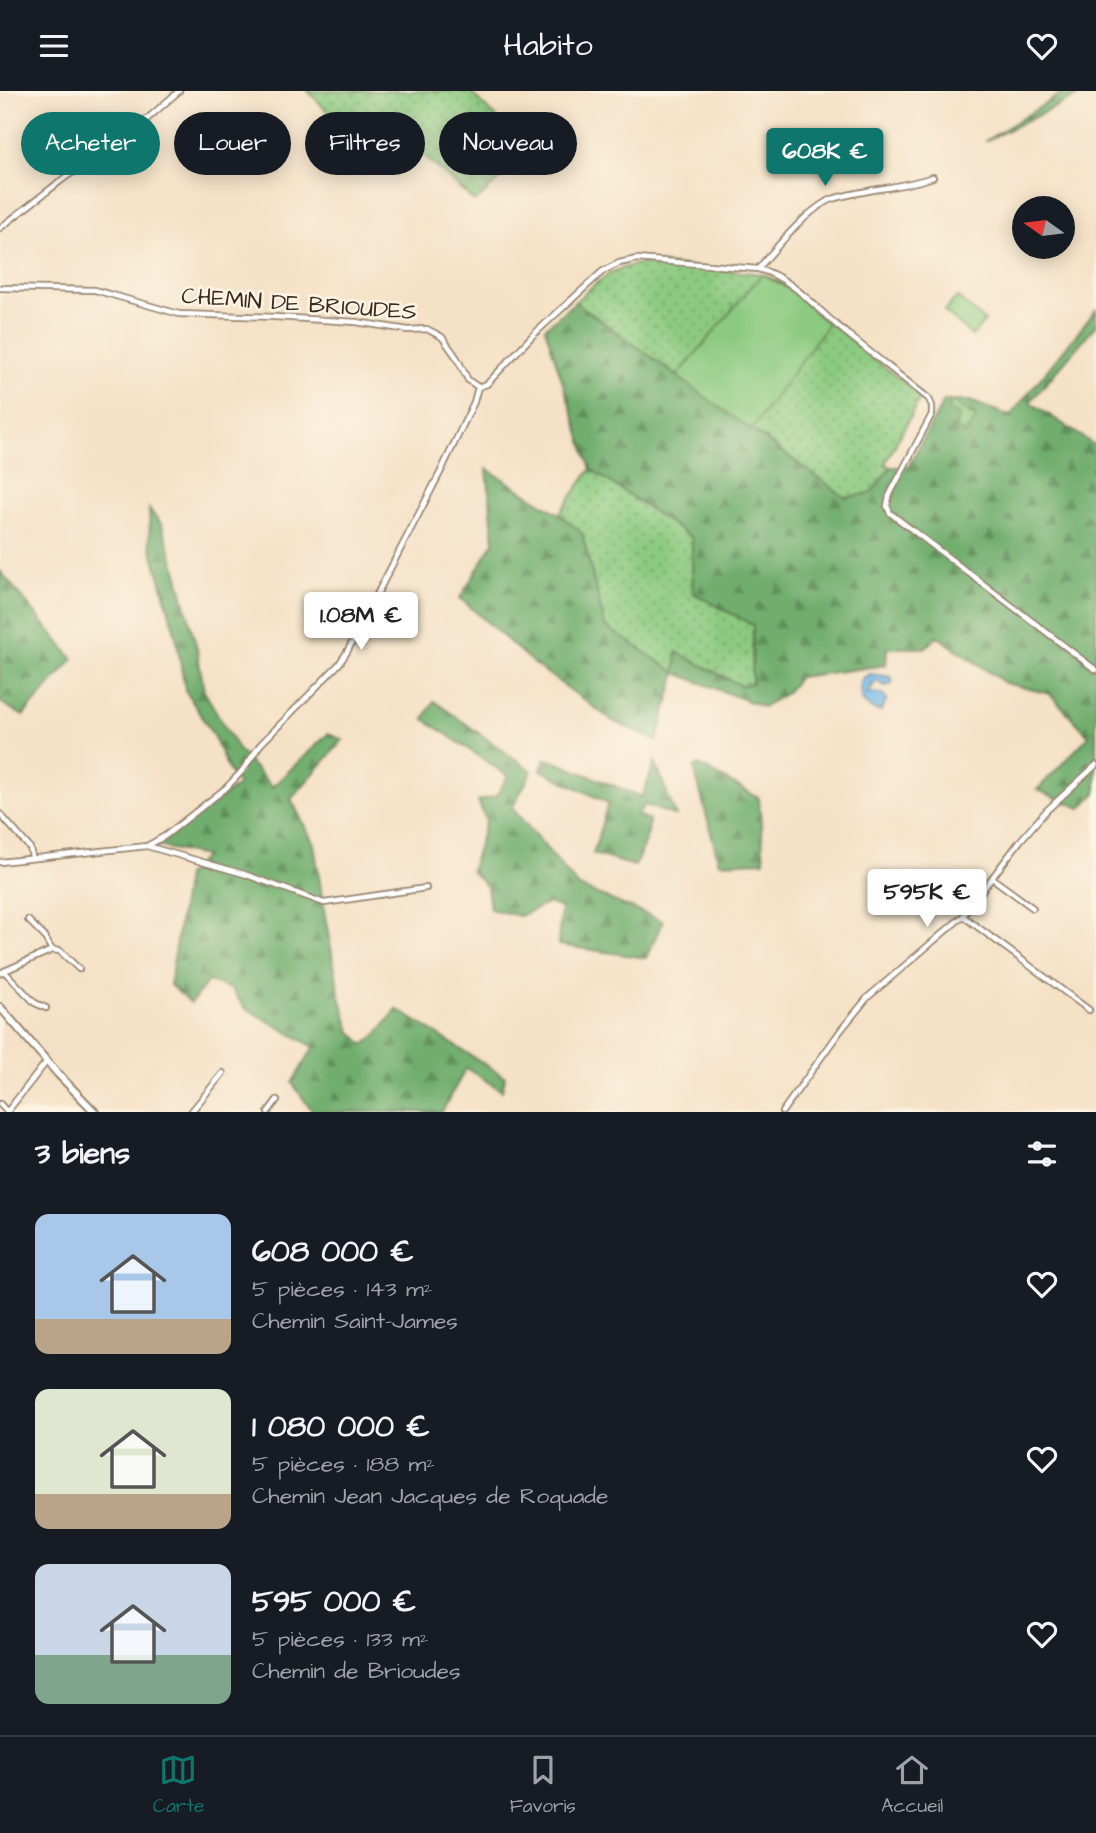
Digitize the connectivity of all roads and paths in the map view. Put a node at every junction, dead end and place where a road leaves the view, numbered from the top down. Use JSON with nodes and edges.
{"nodes":[{"id":1,"x":179,"y":91,"type":"edge"},
{"id":2,"x":933,"y":177,"type":"dead end"},
{"id":3,"x":0,"y":228,"type":"edge"},
{"id":4,"x":758,"y":269,"type":"junction"},
{"id":5,"x":0,"y":288,"type":"edge"},
{"id":6,"x":478,"y":387,"type":"junction"},
{"id":7,"x":1096,"y":670,"type":"edge"},
{"id":8,"x":1096,"y":765,"type":"edge"},
{"id":9,"x":0,"y":814,"type":"edge"},
{"id":10,"x":146,"y":846,"type":"junction"},
{"id":11,"x":32,"y":857,"type":"junction"},
{"id":12,"x":0,"y":862,"type":"edge"},
{"id":13,"x":992,"y":879,"type":"junction"},
{"id":14,"x":426,"y":888,"type":"dead end"},
{"id":15,"x":1032,"y":908,"type":"dead end"},
{"id":16,"x":963,"y":916,"type":"junction"},
{"id":17,"x":28,"y":920,"type":"dead end"},
{"id":18,"x":52,"y":950,"type":"junction"},
{"id":19,"x":79,"y":969,"type":"dead end"},
{"id":20,"x":2,"y":972,"type":"edge"},
{"id":21,"x":0,"y":1007,"type":"edge"},
{"id":22,"x":46,"y":1008,"type":"dead end"},
{"id":23,"x":1089,"y":1010,"type":"dead end"},
{"id":24,"x":47,"y":1061,"type":"junction"},
{"id":25,"x":223,"y":1073,"type":"dead end"},
{"id":26,"x":276,"y":1100,"type":"dead end"},
{"id":27,"x":0,"y":1104,"type":"edge"},
{"id":28,"x":7,"y":1112,"type":"edge"},
{"id":29,"x":96,"y":1112,"type":"edge"},
{"id":30,"x":191,"y":1112,"type":"edge"},
{"id":31,"x":268,"y":1112,"type":"edge"},
{"id":32,"x":782,"y":1112,"type":"edge"}],
"edges":[{"from":1,"to":3,"type":"street"},
{"from":2,"to":4,"type":"street"},
{"from":4,"to":6,"type":"street"},
{"from":4,"to":7,"type":"street"},
{"from":5,"to":6,"type":"street","name":"CHEMIN DE BRIOUDES"},
{"from":6,"to":10,"type":"street"},
{"from":8,"to":13,"type":"street"},
{"from":9,"to":11,"type":"street"},
{"from":10,"to":11,"type":"street"},
{"from":10,"to":14,"type":"street"},
{"from":11,"to":12,"type":"street"},
{"from":13,"to":15,"type":"street"},
{"from":13,"to":16,"type":"street"},
{"from":16,"to":23,"type":"street"},
{"from":16,"to":32,"type":"street"},
{"from":17,"to":18,"type":"street"},
{"from":18,"to":19,"type":"street"},
{"from":18,"to":20,"type":"street"},
{"from":20,"to":22,"type":"street"},
{"from":21,"to":24,"type":"street"},
{"from":24,"to":28,"type":"street"},
{"from":24,"to":29,"type":"street"},
{"from":25,"to":30,"type":"street"},
{"from":26,"to":31,"type":"street"},
{"from":27,"to":28,"type":"street"}]}
